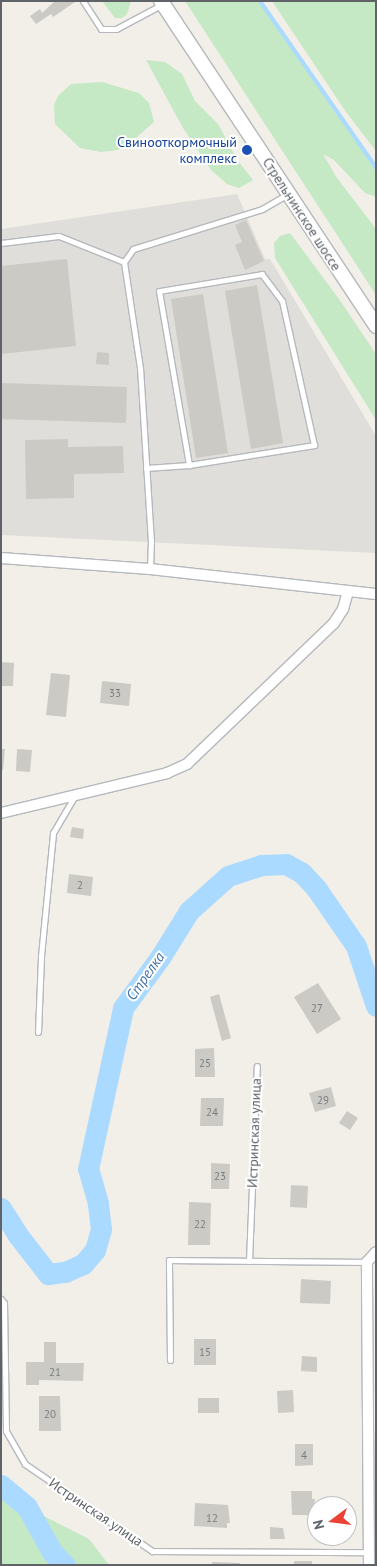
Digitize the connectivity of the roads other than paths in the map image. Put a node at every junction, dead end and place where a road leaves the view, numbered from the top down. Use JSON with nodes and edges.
{"nodes":[{"id":1,"x":83,"y":1,"type":"edge"},
{"id":2,"x":162,"y":3,"type":"edge"},
{"id":3,"x":289,"y":194,"type":"junction"},
{"id":4,"x":1,"y":243,"type":"edge"},
{"id":5,"x":124,"y":262,"type":"junction"},
{"id":6,"x":376,"y":326,"type":"edge"},
{"id":7,"x":189,"y":465,"type":"junction"},
{"id":8,"x":146,"y":468,"type":"junction"},
{"id":9,"x":1,"y":558,"type":"edge"},
{"id":10,"x":150,"y":569,"type":"junction"},
{"id":11,"x":348,"y":592,"type":"junction"},
{"id":12,"x":376,"y":594,"type":"edge"},
{"id":13,"x":74,"y":796,"type":"junction"},
{"id":14,"x":1,"y":813,"type":"edge"},
{"id":15,"x":38,"y":1032,"type":"dead end"},
{"id":16,"x":256,"y":1066,"type":"dead end"},
{"id":17,"x":376,"y":1252,"type":"edge"},
{"id":18,"x":249,"y":1261,"type":"junction"},
{"id":19,"x":367,"y":1262,"type":"junction"},
{"id":20,"x":1,"y":1299,"type":"edge"},
{"id":21,"x":170,"y":1360,"type":"dead end"},
{"id":22,"x":372,"y":1546,"type":"edge"},
{"id":23,"x":369,"y":1565,"type":"edge"}],
"edges":[{"from":1,"to":2,"type":"lane"},
{"from":2,"to":3,"type":"main road","name":"Стрельнинское шоссе"},
{"from":3,"to":5,"type":"lane"},
{"from":3,"to":6,"type":"main road","name":"Стрельнинское шоссе"},
{"from":4,"to":5,"type":"lane"},
{"from":5,"to":8,"type":"lane"},
{"from":7,"to":7,"type":"lane"},
{"from":7,"to":8,"type":"lane"},
{"from":8,"to":10,"type":"lane"},
{"from":9,"to":10,"type":"street"},
{"from":10,"to":11,"type":"street"},
{"from":11,"to":12,"type":"street"},
{"from":11,"to":13,"type":"street"},
{"from":13,"to":14,"type":"street"},
{"from":13,"to":15,"type":"lane"},
{"from":16,"to":18,"type":"lane","name":"Истринская улица"},
{"from":17,"to":19,"type":"street"},
{"from":18,"to":19,"type":"lane"},
{"from":18,"to":21,"type":"lane"},
{"from":19,"to":22,"type":"street"},
{"from":20,"to":22,"type":"lane","name":"Истринская улица"},
{"from":22,"to":23,"type":"street"}]}
